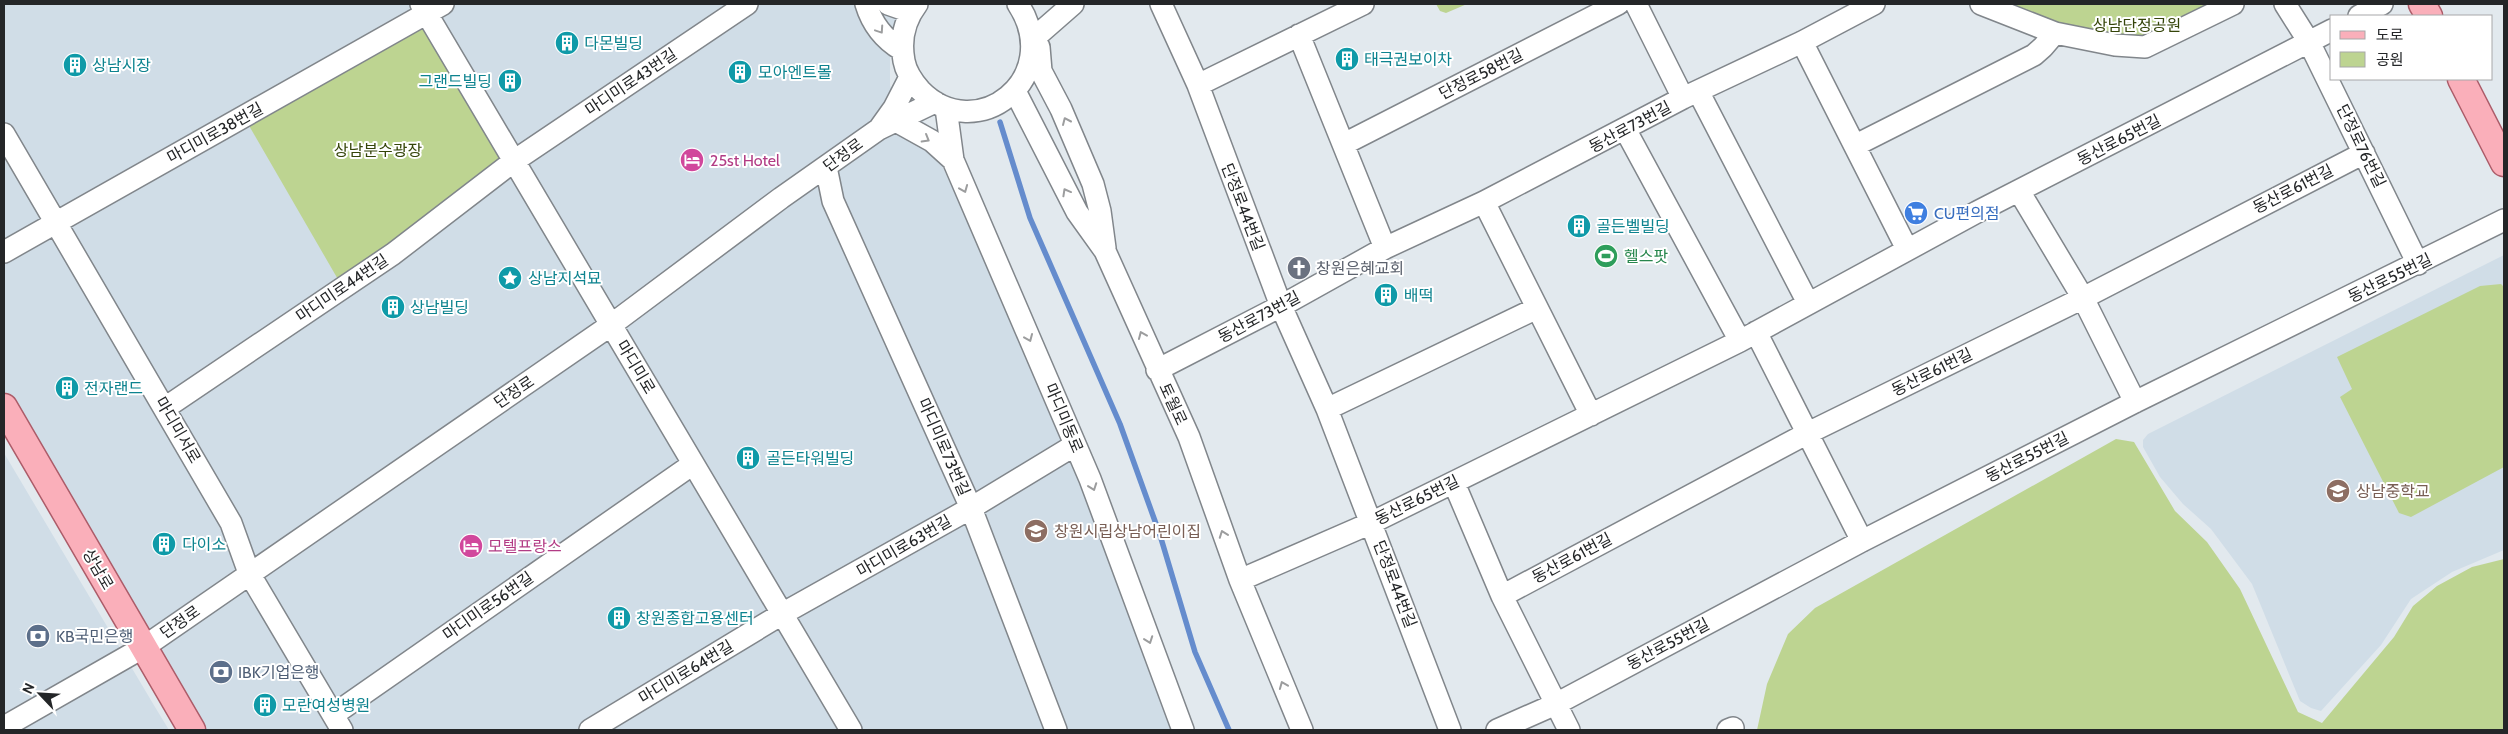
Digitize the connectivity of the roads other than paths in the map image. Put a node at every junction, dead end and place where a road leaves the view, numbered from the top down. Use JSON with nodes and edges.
{"nodes":[{"id":1,"x":747,"y":4,"type":"edge"},
{"id":2,"x":866,"y":4,"type":"edge"},
{"id":3,"x":888,"y":4,"type":"edge"},
{"id":4,"x":1018,"y":4,"type":"edge"},
{"id":5,"x":1073,"y":4,"type":"edge"},
{"id":6,"x":1161,"y":4,"type":"edge"},
{"id":7,"x":1363,"y":4,"type":"edge"},
{"id":8,"x":1618,"y":4,"type":"edge"},
{"id":9,"x":1636,"y":4,"type":"edge"},
{"id":10,"x":1874,"y":4,"type":"edge"},
{"id":11,"x":1981,"y":4,"type":"edge"},
{"id":12,"x":2233,"y":4,"type":"edge"},
{"id":13,"x":2285,"y":4,"type":"edge"},
{"id":14,"x":2382,"y":4,"type":"edge"},
{"id":15,"x":2422,"y":4,"type":"edge"},
{"id":16,"x":430,"y":7,"type":"edge"},
{"id":17,"x":914,"y":8,"type":"edge"},
{"id":18,"x":2360,"y":15,"type":"edge"},
{"id":19,"x":2428,"y":15,"type":"edge"},
{"id":20,"x":2330,"y":31,"type":"edge"},
{"id":21,"x":2055,"y":33,"type":"junction"},
{"id":22,"x":1299,"y":35,"type":"junction"},
{"id":23,"x":1036,"y":37,"type":"junction"},
{"id":24,"x":1802,"y":42,"type":"junction"},
{"id":25,"x":2309,"y":42,"type":"junction"},
{"id":26,"x":902,"y":50,"type":"junction"},
{"id":27,"x":910,"y":77,"type":"junction"},
{"id":28,"x":2462,"y":80,"type":"edge"},
{"id":29,"x":1198,"y":85,"type":"junction"},
{"id":30,"x":1015,"y":91,"type":"junction"},
{"id":31,"x":1691,"y":95,"type":"junction"},
{"id":32,"x":940,"y":105,"type":"junction"},
{"id":33,"x":888,"y":125,"type":"junction"},
{"id":34,"x":1625,"y":129,"type":"junction"},
{"id":35,"x":4,"y":134,"type":"edge"},
{"id":36,"x":1344,"y":144,"type":"junction"},
{"id":37,"x":1856,"y":146,"type":"junction"},
{"id":38,"x":2364,"y":153,"type":"junction"},
{"id":39,"x":953,"y":160,"type":"junction"},
{"id":40,"x":514,"y":161,"type":"junction"},
{"id":41,"x":2504,"y":163,"type":"edge"},
{"id":42,"x":826,"y":167,"type":"junction"},
{"id":43,"x":2019,"y":191,"type":"junction"},
{"id":44,"x":1484,"y":202,"type":"junction"},
{"id":45,"x":2504,"y":220,"type":"edge"},
{"id":46,"x":57,"y":222,"type":"junction"},
{"id":47,"x":1386,"y":248,"type":"junction"},
{"id":48,"x":1907,"y":249,"type":"junction"},
{"id":49,"x":1106,"y":251,"type":"junction"},
{"id":50,"x":4,"y":252,"type":"edge"},
{"id":51,"x":2418,"y":264,"type":"junction"},
{"id":52,"x":2083,"y":298,"type":"junction"},
{"id":53,"x":1808,"y":303,"type":"junction"},
{"id":54,"x":1281,"y":306,"type":"junction"},
{"id":55,"x":1537,"y":308,"type":"junction"},
{"id":56,"x":611,"y":325,"type":"junction"},
{"id":57,"x":1748,"y":337,"type":"junction"},
{"id":58,"x":1157,"y":370,"type":"junction"},
{"id":59,"x":2136,"y":402,"type":"junction"},
{"id":60,"x":4,"y":407,"type":"edge"},
{"id":61,"x":166,"y":408,"type":"junction"},
{"id":62,"x":1327,"y":409,"type":"junction"},
{"id":63,"x":1591,"y":415,"type":"junction"},
{"id":64,"x":1806,"y":434,"type":"junction"},
{"id":65,"x":1075,"y":445,"type":"junction"},
{"id":66,"x":693,"y":464,"type":"junction"},
{"id":67,"x":1454,"y":482,"type":"junction"},
{"id":68,"x":971,"y":508,"type":"junction"},
{"id":69,"x":1371,"y":523,"type":"junction"},
{"id":70,"x":1862,"y":541,"type":"junction"},
{"id":71,"x":249,"y":573,"type":"junction"},
{"id":72,"x":1240,"y":580,"type":"junction"},
{"id":73,"x":1502,"y":596,"type":"junction"},
{"id":74,"x":782,"y":614,"type":"junction"},
{"id":75,"x":144,"y":648,"type":"junction"},
{"id":76,"x":1556,"y":704,"type":"junction"},
{"id":77,"x":337,"y":722,"type":"edge"},
{"id":78,"x":4,"y":727,"type":"edge"},
{"id":79,"x":192,"y":730,"type":"edge"},
{"id":80,"x":590,"y":730,"type":"edge"},
{"id":81,"x":850,"y":730,"type":"edge"},
{"id":82,"x":1056,"y":730,"type":"edge"},
{"id":83,"x":1183,"y":730,"type":"edge"},
{"id":84,"x":1302,"y":730,"type":"edge"},
{"id":85,"x":1450,"y":730,"type":"edge"},
{"id":86,"x":1497,"y":730,"type":"edge"},
{"id":87,"x":1569,"y":730,"type":"edge"}],
"edges":[{"from":1,"to":40,"type":"street","name":"마디미로43번길"},
{"from":2,"to":26,"type":"street","one_way":true},
{"from":3,"to":17,"type":"street"},
{"from":4,"to":23,"type":"street"},
{"from":5,"to":23,"type":"street"},
{"from":6,"to":29,"type":"street","name":"단정로44번길"},
{"from":7,"to":22,"type":"street"},
{"from":8,"to":36,"type":"street","name":"단정로58번길"},
{"from":9,"to":31,"type":"street"},
{"from":10,"to":24,"type":"street","name":"동산로73번길"},
{"from":11,"to":21,"type":"street"},
{"from":12,"to":21,"type":"street"},
{"from":13,"to":25,"type":"street","name":"단정로76번길"},
{"from":14,"to":18,"type":"street"},
{"from":15,"to":19,"type":"main road"},
{"from":16,"to":40,"type":"street","name":"마디미로"},
{"from":16,"to":46,"type":"street","name":"마디미로38번길"},
{"from":17,"to":26,"type":"street"},
{"from":20,"to":25,"type":"street","name":"동산로65번길"},
{"from":21,"to":37,"type":"street"},
{"from":22,"to":29,"type":"street"},
{"from":22,"to":36,"type":"street"},
{"from":23,"to":30,"type":"street"},
{"from":49,"to":23,"type":"street","one_way":true},
{"from":24,"to":31,"type":"street","name":"동산로73번길"},
{"from":24,"to":37,"type":"street"},
{"from":25,"to":38,"type":"street","name":"단정로76번길"},
{"from":25,"to":43,"type":"street","name":"동산로65번길"},
{"from":26,"to":27,"type":"street"},
{"from":27,"to":32,"type":"street"},
{"from":27,"to":33,"type":"street","name":"단정로"},
{"from":28,"to":41,"type":"main road"},
{"from":29,"to":54,"type":"street","name":"단정로44번길"},
{"from":30,"to":32,"type":"street"},
{"from":49,"to":30,"type":"street","name":"토월로","one_way":true},
{"from":31,"to":34,"type":"street","name":"동산로73번길"},
{"from":31,"to":53,"type":"street"},
{"from":32,"to":33,"type":"street","name":"단정로"},
{"from":32,"to":39,"type":"street","name":"마디미동로"},
{"from":33,"to":39,"type":"street","one_way":true},
{"from":33,"to":42,"type":"street","name":"단정로"},
{"from":34,"to":44,"type":"street","name":"동산로73번길"},
{"from":34,"to":57,"type":"street"},
{"from":35,"to":46,"type":"street","name":"마디미서로"},
{"from":36,"to":47,"type":"street"},
{"from":37,"to":48,"type":"street"},
{"from":38,"to":51,"type":"street","name":"단정로76번길"},
{"from":38,"to":52,"type":"street","name":"동산로61번길"},
{"from":39,"to":65,"type":"street","name":"마디미동로","one_way":true},
{"from":40,"to":56,"type":"street","name":"마디미로"},
{"from":40,"to":61,"type":"street","name":"마디미로44번길"},
{"from":42,"to":56,"type":"street","name":"단정로"},
{"from":42,"to":68,"type":"street","name":"마디미로73번길"},
{"from":43,"to":48,"type":"street","name":"동산로65번길"},
{"from":43,"to":52,"type":"street"},
{"from":44,"to":47,"type":"street","name":"동산로73번길"},
{"from":44,"to":55,"type":"street"},
{"from":45,"to":51,"type":"street","name":"동산로55번길"},
{"from":46,"to":50,"type":"street","name":"마디미로38번길"},
{"from":46,"to":61,"type":"street","name":"마디미서로"},
{"from":47,"to":54,"type":"street","name":"동산로73번길"},
{"from":48,"to":53,"type":"street","name":"동산로65번길"},
{"from":58,"to":49,"type":"street","name":"토월로","one_way":true},
{"from":51,"to":59,"type":"street","name":"동산로55번길"},
{"from":52,"to":59,"type":"street"},
{"from":52,"to":64,"type":"street","name":"동산로61번길"},
{"from":53,"to":57,"type":"street","name":"동산로65번길"},
{"from":54,"to":58,"type":"street","name":"동산로73번길"},
{"from":54,"to":62,"type":"street","name":"단정로44번길"},
{"from":55,"to":62,"type":"street"},
{"from":55,"to":63,"type":"street"},
{"from":56,"to":66,"type":"street","name":"마디미로"},
{"from":56,"to":71,"type":"street","name":"단정로"},
{"from":57,"to":63,"type":"street","name":"동산로65번길"},
{"from":57,"to":64,"type":"street"},
{"from":72,"to":58,"type":"street","name":"토월로","one_way":true},
{"from":59,"to":70,"type":"street","name":"동산로55번길"},
{"from":60,"to":75,"type":"main road","name":"상남로"},
{"from":61,"to":71,"type":"street","name":"마디미서로"},
{"from":62,"to":69,"type":"street","name":"단정로44번길"},
{"from":63,"to":67,"type":"street","name":"동산로65번길"},
{"from":64,"to":70,"type":"street"},
{"from":64,"to":73,"type":"street","name":"동산로61번길"},
{"from":65,"to":68,"type":"street","name":"마디미로63번길"},
{"from":65,"to":83,"type":"street","name":"마디미동로","one_way":true},
{"from":66,"to":74,"type":"street","name":"마디미로"},
{"from":66,"to":77,"type":"street","name":"마디미로56번길"},
{"from":67,"to":69,"type":"street","name":"동산로65번길"},
{"from":67,"to":73,"type":"street"},
{"from":68,"to":74,"type":"street","name":"마디미로63번길"},
{"from":68,"to":82,"type":"street","name":"마디미로73번길"},
{"from":69,"to":72,"type":"street","name":"동산로65번길"},
{"from":69,"to":85,"type":"street","name":"단정로44번길"},
{"from":70,"to":76,"type":"street","name":"동산로55번길"},
{"from":71,"to":75,"type":"street","name":"단정로"},
{"from":71,"to":77,"type":"street","name":"마디미서로"},
{"from":84,"to":72,"type":"street","name":"토월로","one_way":true},
{"from":73,"to":76,"type":"street"},
{"from":74,"to":80,"type":"street","name":"마디미로64번길"},
{"from":74,"to":81,"type":"street","name":"마디미로"},
{"from":75,"to":78,"type":"street","name":"단정로"},
{"from":75,"to":79,"type":"main road","name":"상남로"},
{"from":76,"to":86,"type":"street","name":"동산로55번길"},
{"from":76,"to":87,"type":"street"}]}
